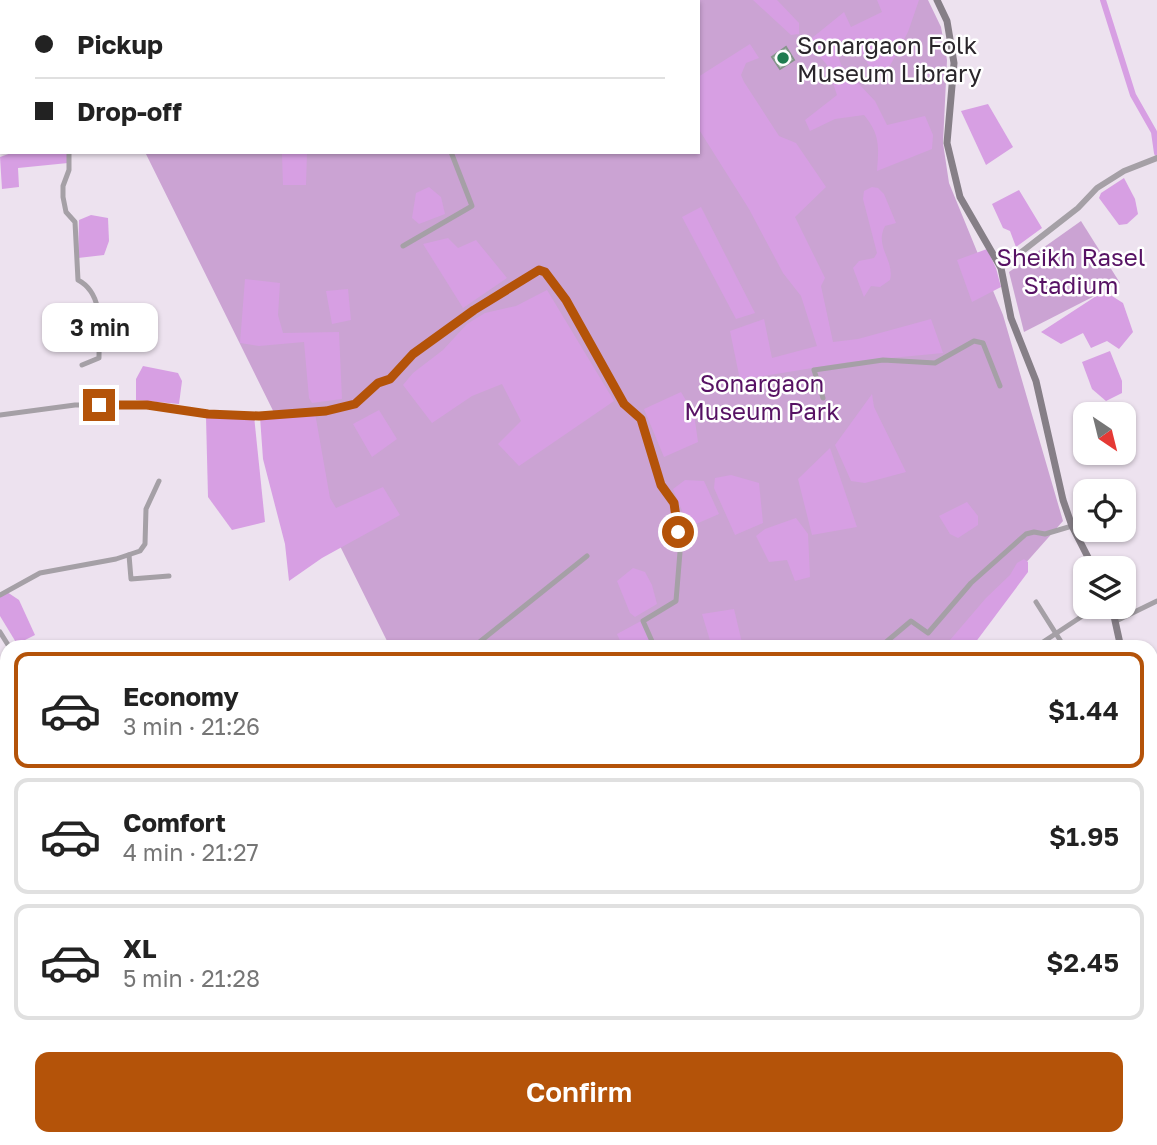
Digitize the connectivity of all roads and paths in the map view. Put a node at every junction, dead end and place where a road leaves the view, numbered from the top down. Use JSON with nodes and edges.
{"nodes":[{"id":1,"x":937,"y":0,"type":"edge"},
{"id":2,"x":69,"y":154,"type":"edge"},
{"id":3,"x":453,"y":154,"type":"edge"},
{"id":4,"x":1157,"y":158,"type":"edge"},
{"id":5,"x":403,"y":246,"type":"dead end"},
{"id":6,"x":1001,"y":268,"type":"junction"},
{"id":7,"x":82,"y":365,"type":"dead end"},
{"id":8,"x":1000,"y":386,"type":"dead end"},
{"id":9,"x":823,"y":398,"type":"dead end"},
{"id":10,"x":0,"y":415,"type":"edge"},
{"id":11,"x":159,"y":481,"type":"dead end"},
{"id":12,"x":1072,"y":526,"type":"junction"},
{"id":13,"x":129,"y":555,"type":"junction"},
{"id":14,"x":587,"y":556,"type":"dead end"},
{"id":15,"x":1087,"y":556,"type":"edge"},
{"id":16,"x":169,"y":576,"type":"dead end"},
{"id":17,"x":0,"y":595,"type":"edge"},
{"id":18,"x":1157,"y":601,"type":"edge"},
{"id":19,"x":1036,"y":602,"type":"dead end"},
{"id":20,"x":1079,"y":619,"type":"edge"},
{"id":21,"x":1116,"y":621,"type":"joint"},
{"id":22,"x":1057,"y":634,"type":"junction"},
{"id":23,"x":482,"y":640,"type":"edge"},
{"id":24,"x":651,"y":640,"type":"edge"},
{"id":25,"x":888,"y":640,"type":"edge"},
{"id":26,"x":1047,"y":640,"type":"edge"},
{"id":27,"x":1060,"y":640,"type":"edge"},
{"id":28,"x":1119,"y":640,"type":"edge"}],
"edges":[{"from":1,"to":6,"type":"main road"},
{"from":2,"to":7,"type":"street"},
{"from":3,"to":5,"type":"street"},
{"from":4,"to":6,"type":"street"},
{"from":6,"to":12,"type":"main road"},
{"from":8,"to":9,"type":"street"},
{"from":10,"to":24,"type":"street"},
{"from":11,"to":13,"type":"street"},
{"from":12,"to":15,"type":"main road"},
{"from":12,"to":25,"type":"street"},
{"from":13,"to":16,"type":"street"},
{"from":13,"to":17,"type":"street"},
{"from":14,"to":23,"type":"street"},
{"from":18,"to":21,"type":"street"},
{"from":19,"to":22,"type":"street"},
{"from":20,"to":22,"type":"street"},
{"from":21,"to":28,"type":"main road"},
{"from":22,"to":26,"type":"street"},
{"from":22,"to":27,"type":"street"}]}
